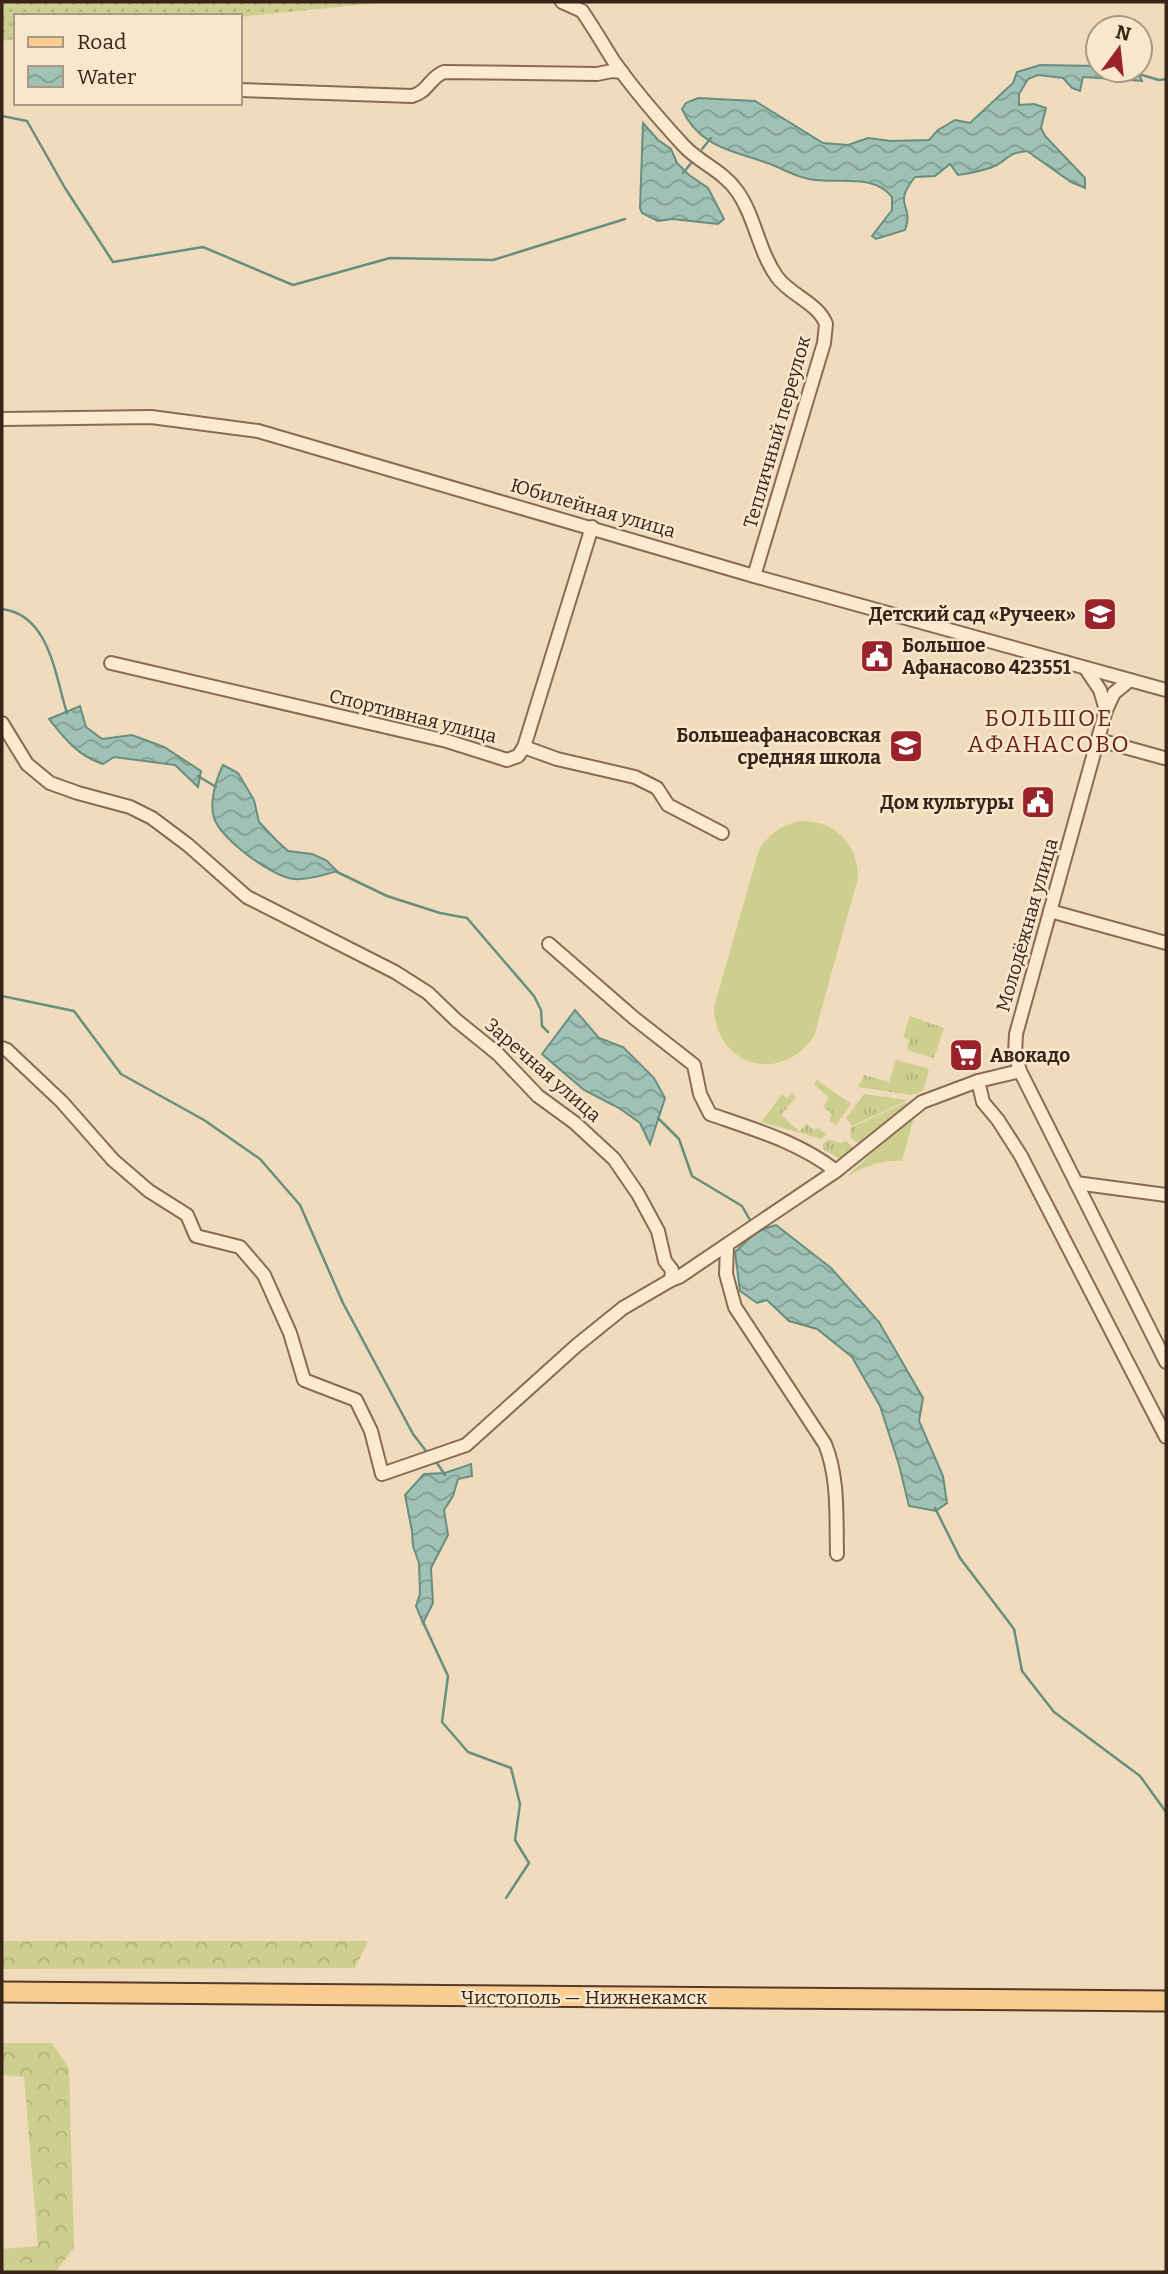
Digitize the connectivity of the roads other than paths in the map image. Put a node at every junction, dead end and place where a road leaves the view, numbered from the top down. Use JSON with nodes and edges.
{"nodes":[{"id":1,"x":562,"y":2,"type":"edge"},
{"id":2,"x":581,"y":6,"type":"edge"},
{"id":3,"x":612,"y":57,"type":"junction"},
{"id":4,"x":622,"y":72,"type":"junction"},
{"id":5,"x":597,"y":74,"type":"junction"},
{"id":6,"x":242,"y":90,"type":"edge"},
{"id":7,"x":2,"y":419,"type":"edge"},
{"id":8,"x":592,"y":527,"type":"junction"},
{"id":9,"x":754,"y":576,"type":"junction"},
{"id":10,"x":111,"y":663,"type":"dead end"},
{"id":11,"x":1086,"y":669,"type":"junction"},
{"id":12,"x":1130,"y":680,"type":"junction"},
{"id":13,"x":1166,"y":690,"type":"edge"},
{"id":14,"x":1107,"y":710,"type":"junction"},
{"id":15,"x":2,"y":723,"type":"edge"},
{"id":16,"x":1099,"y":740,"type":"junction"},
{"id":17,"x":524,"y":747,"type":"junction"},
{"id":18,"x":1164,"y":758,"type":"dead end"},
{"id":19,"x":722,"y":833,"type":"dead end"},
{"id":20,"x":1050,"y":911,"type":"junction"},
{"id":21,"x":1166,"y":940,"type":"edge"},
{"id":22,"x":549,"y":944,"type":"dead end"},
{"id":23,"x":2,"y":1048,"type":"edge"},
{"id":24,"x":1020,"y":1071,"type":"junction"},
{"id":25,"x":978,"y":1081,"type":"junction"},
{"id":26,"x":836,"y":1171,"type":"junction"},
{"id":27,"x":1076,"y":1184,"type":"junction"},
{"id":28,"x":1166,"y":1195,"type":"edge"},
{"id":29,"x":727,"y":1246,"type":"junction"},
{"id":30,"x":671,"y":1280,"type":"junction"},
{"id":31,"x":1166,"y":1362,"type":"edge"},
{"id":32,"x":1166,"y":1437,"type":"edge"},
{"id":33,"x":837,"y":1554,"type":"dead end"},
{"id":34,"x":2,"y":1992,"type":"edge"},
{"id":35,"x":1166,"y":2001,"type":"edge"}],
"edges":[{"from":1,"to":2,"type":"street"},
{"from":2,"to":3,"type":"street","name":"Тепличный переулок"},
{"from":3,"to":4,"type":"street","name":"Тепличный переулок"},
{"from":3,"to":5,"type":"street"},
{"from":4,"to":5,"type":"street"},
{"from":4,"to":9,"type":"street","name":"Тепличный переулок"},
{"from":5,"to":6,"type":"street"},
{"from":7,"to":8,"type":"street","name":"Юбилейная улица"},
{"from":8,"to":9,"type":"street","name":"Юбилейная улица"},
{"from":8,"to":17,"type":"street"},
{"from":9,"to":11,"type":"street","name":"Юбилейная улица"},
{"from":10,"to":17,"type":"street","name":"Спортивная улица"},
{"from":11,"to":12,"type":"street","name":"Юбилейная улица"},
{"from":11,"to":14,"type":"street"},
{"from":12,"to":13,"type":"street","name":"Юбилейная улица"},
{"from":12,"to":14,"type":"street","name":"Молодёжная улица"},
{"from":14,"to":16,"type":"street","name":"Молодёжная улица"},
{"from":15,"to":30,"type":"street","name":"Заречная улица"},
{"from":16,"to":18,"type":"street"},
{"from":16,"to":20,"type":"street","name":"Молодёжная улица"},
{"from":17,"to":19,"type":"street","name":"Спортивная улица"},
{"from":20,"to":21,"type":"street"},
{"from":20,"to":24,"type":"street","name":"Молодёжная улица"},
{"from":22,"to":26,"type":"street"},
{"from":23,"to":30,"type":"street"},
{"from":24,"to":25,"type":"street"},
{"from":24,"to":27,"type":"street","name":"Молодёжная улица"},
{"from":25,"to":26,"type":"street"},
{"from":25,"to":32,"type":"street"},
{"from":26,"to":29,"type":"street"},
{"from":27,"to":28,"type":"street"},
{"from":27,"to":31,"type":"street","name":"Молодёжная улица"},
{"from":29,"to":30,"type":"street"},
{"from":29,"to":33,"type":"street"},
{"from":34,"to":35,"type":"main road","name":"Чистополь — Нижнекамск"}]}
